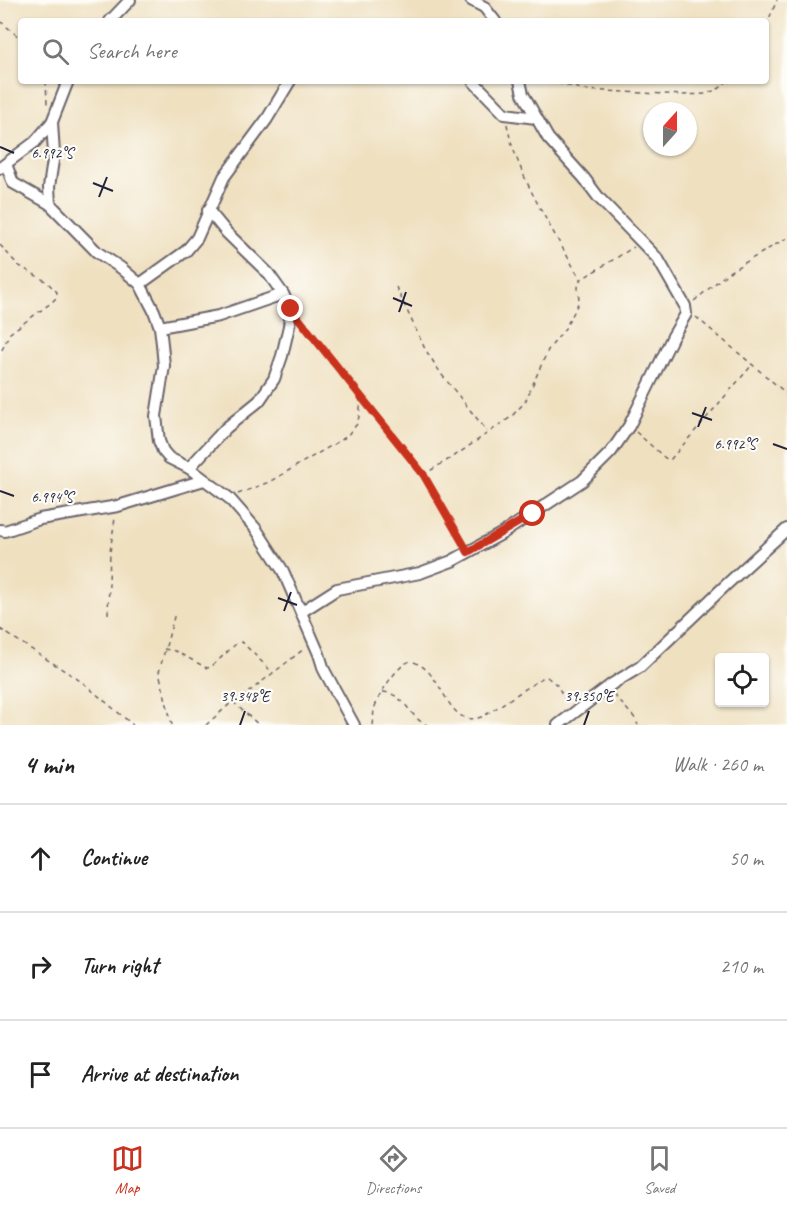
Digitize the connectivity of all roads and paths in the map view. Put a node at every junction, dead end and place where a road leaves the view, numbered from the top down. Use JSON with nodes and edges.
{"nodes":[{"id":1,"x":130,"y":0,"type":"edge"},
{"id":2,"x":471,"y":0,"type":"edge"},
{"id":3,"x":777,"y":0,"type":"edge"},
{"id":4,"x":113,"y":18,"type":"edge"},
{"id":5,"x":493,"y":18,"type":"edge"},
{"id":6,"x":769,"y":19,"type":"edge"},
{"id":7,"x":0,"y":21,"type":"edge"},
{"id":8,"x":18,"y":36,"type":"edge"},
{"id":9,"x":67,"y":84,"type":"edge"},
{"id":10,"x":289,"y":84,"type":"edge"},
{"id":11,"x":476,"y":84,"type":"edge"},
{"id":12,"x":521,"y":84,"type":"edge"},
{"id":13,"x":561,"y":84,"type":"edge"},
{"id":14,"x":724,"y":84,"type":"edge"},
{"id":15,"x":505,"y":114,"type":"junction"},
{"id":16,"x":536,"y":118,"type":"junction"},
{"id":17,"x":52,"y":122,"type":"junction"},
{"id":18,"x":3,"y":166,"type":"edge"},
{"id":19,"x":50,"y":204,"type":"junction"},
{"id":20,"x":208,"y":210,"type":"junction"},
{"id":21,"x":787,"y":238,"type":"edge"},
{"id":22,"x":642,"y":242,"type":"junction"},
{"id":23,"x":0,"y":245,"type":"edge"},
{"id":24,"x":580,"y":280,"type":"junction"},
{"id":25,"x":140,"y":284,"type":"junction"},
{"id":26,"x":396,"y":287,"type":"dead end"},
{"id":27,"x":283,"y":294,"type":"junction"},
{"id":28,"x":686,"y":308,"type":"junction"},
{"id":29,"x":291,"y":309,"type":"junction"},
{"id":30,"x":159,"y":327,"type":"junction"},
{"id":31,"x":0,"y":354,"type":"edge"},
{"id":32,"x":752,"y":365,"type":"junction"},
{"id":33,"x":787,"y":394,"type":"edge"},
{"id":34,"x":360,"y":395,"type":"junction"},
{"id":35,"x":629,"y":426,"type":"junction"},
{"id":36,"x":488,"y":432,"type":"junction"},
{"id":37,"x":189,"y":468,"type":"junction"},
{"id":38,"x":423,"y":474,"type":"junction"},
{"id":39,"x":204,"y":480,"type":"junction"},
{"id":40,"x":229,"y":498,"type":"junction"},
{"id":41,"x":118,"y":506,"type":"junction"},
{"id":42,"x":787,"y":529,"type":"edge"},
{"id":43,"x":0,"y":530,"type":"edge"},
{"id":44,"x":468,"y":552,"type":"junction"},
{"id":45,"x":301,"y":612,"type":"junction"},
{"id":46,"x":175,"y":613,"type":"dead end"},
{"id":47,"x":108,"y":614,"type":"dead end"},
{"id":48,"x":0,"y":629,"type":"edge"},
{"id":49,"x":314,"y":642,"type":"junction"},
{"id":50,"x":164,"y":649,"type":"junction"},
{"id":51,"x":273,"y":673,"type":"junction"},
{"id":52,"x":607,"y":687,"type":"junction"},
{"id":53,"x":382,"y":692,"type":"junction"},
{"id":54,"x":232,"y":702,"type":"junction"},
{"id":55,"x":573,"y":714,"type":"junction"},
{"id":56,"x":133,"y":725,"type":"edge"},
{"id":57,"x":172,"y":725,"type":"edge"},
{"id":58,"x":206,"y":725,"type":"edge"},
{"id":59,"x":260,"y":725,"type":"edge"},
{"id":60,"x":354,"y":725,"type":"edge"},
{"id":61,"x":373,"y":725,"type":"edge"},
{"id":62,"x":427,"y":725,"type":"edge"},
{"id":63,"x":558,"y":725,"type":"edge"},
{"id":64,"x":638,"y":725,"type":"edge"}],
"edges":[{"from":1,"to":4,"type":"street"},
{"from":2,"to":5,"type":"street"},
{"from":3,"to":6,"type":"path"},
{"from":7,"to":8,"type":"path"},
{"from":9,"to":17,"type":"street"},
{"from":10,"to":20,"type":"street"},
{"from":11,"to":15,"type":"street"},
{"from":12,"to":16,"type":"street"},
{"from":13,"to":14,"type":"path"},
{"from":15,"to":16,"type":"street"},
{"from":15,"to":24,"type":"path"},
{"from":16,"to":22,"type":"street"},
{"from":17,"to":18,"type":"street"},
{"from":17,"to":19,"type":"street"},
{"from":18,"to":19,"type":"street"},
{"from":19,"to":25,"type":"street"},
{"from":20,"to":25,"type":"street"},
{"from":20,"to":27,"type":"street"},
{"from":21,"to":28,"type":"path"},
{"from":22,"to":24,"type":"path"},
{"from":22,"to":28,"type":"street"},
{"from":23,"to":31,"type":"path"},
{"from":24,"to":36,"type":"path"},
{"from":25,"to":30,"type":"street"},
{"from":26,"to":36,"type":"path"},
{"from":27,"to":29,"type":"street"},
{"from":27,"to":30,"type":"street"},
{"from":28,"to":32,"type":"path"},
{"from":28,"to":35,"type":"street"},
{"from":29,"to":34,"type":"path"},
{"from":29,"to":37,"type":"street"},
{"from":30,"to":37,"type":"street"},
{"from":32,"to":33,"type":"path"},
{"from":32,"to":35,"type":"path"},
{"from":34,"to":38,"type":"path"},
{"from":34,"to":40,"type":"path"},
{"from":35,"to":44,"type":"street"},
{"from":36,"to":38,"type":"path"},
{"from":37,"to":39,"type":"street"},
{"from":38,"to":44,"type":"path"},
{"from":39,"to":40,"type":"street"},
{"from":39,"to":41,"type":"street"},
{"from":40,"to":45,"type":"street"},
{"from":41,"to":43,"type":"street"},
{"from":41,"to":47,"type":"path"},
{"from":42,"to":52,"type":"street"},
{"from":44,"to":45,"type":"street"},
{"from":45,"to":49,"type":"street"},
{"from":46,"to":50,"type":"path"},
{"from":48,"to":56,"type":"path"},
{"from":49,"to":51,"type":"path"},
{"from":49,"to":60,"type":"street"},
{"from":50,"to":51,"type":"path"},
{"from":50,"to":57,"type":"path"},
{"from":51,"to":54,"type":"path"},
{"from":52,"to":55,"type":"street"},
{"from":52,"to":64,"type":"path"},
{"from":53,"to":55,"type":"path"},
{"from":53,"to":61,"type":"path"},
{"from":53,"to":62,"type":"path"},
{"from":54,"to":58,"type":"path"},
{"from":54,"to":59,"type":"path"},
{"from":55,"to":63,"type":"street"}]}
